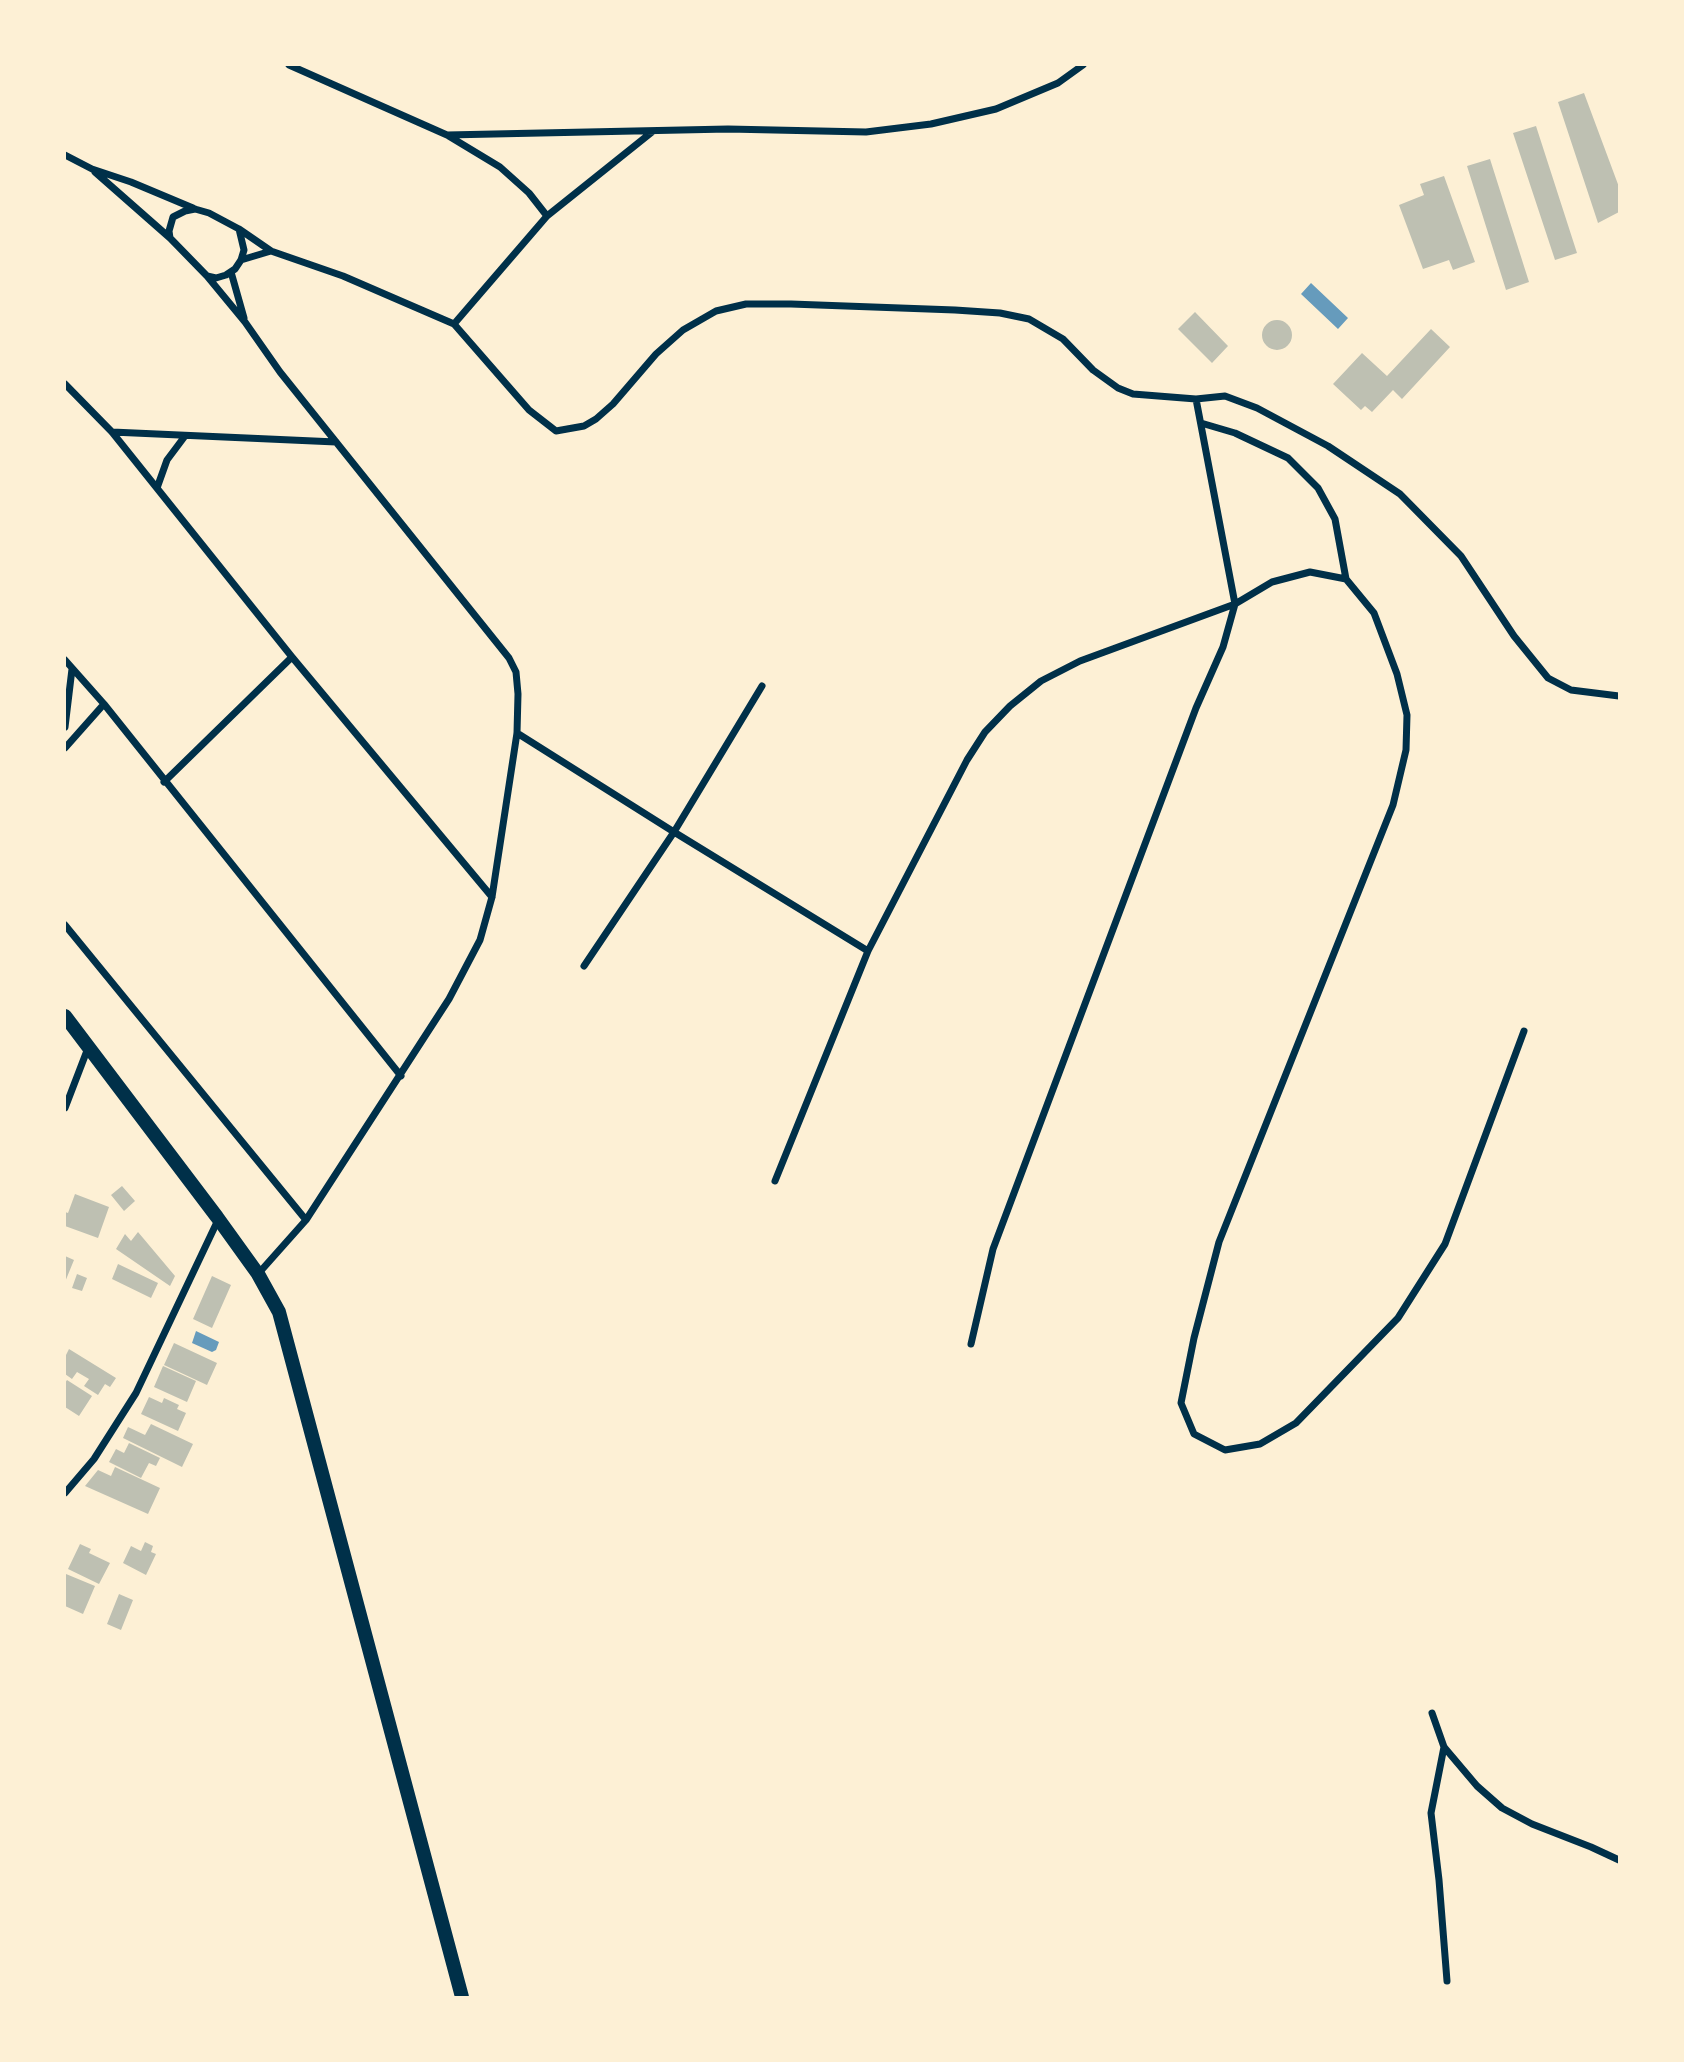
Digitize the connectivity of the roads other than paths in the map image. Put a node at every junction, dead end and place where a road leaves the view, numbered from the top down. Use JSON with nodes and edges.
{"nodes":[{"id":1,"x":289,"y":65,"type":"edge"},
{"id":2,"x":1083,"y":65,"type":"edge"},
{"id":3,"x":652,"y":132,"type":"junction"},
{"id":4,"x":447,"y":135,"type":"junction"},
{"id":5,"x":65,"y":155,"type":"edge"},
{"id":6,"x":92,"y":169,"type":"junction"},
{"id":7,"x":195,"y":209,"type":"junction"},
{"id":8,"x":547,"y":216,"type":"junction"},
{"id":9,"x":239,"y":229,"type":"junction"},
{"id":10,"x":170,"y":238,"type":"junction"},
{"id":11,"x":271,"y":251,"type":"junction"},
{"id":12,"x":241,"y":260,"type":"junction"},
{"id":13,"x":231,"y":272,"type":"junction"},
{"id":14,"x":206,"y":276,"type":"junction"},
{"id":15,"x":245,"y":322,"type":"junction"},
{"id":16,"x":454,"y":324,"type":"junction"},
{"id":17,"x":65,"y":384,"type":"edge"},
{"id":18,"x":1196,"y":399,"type":"junction"},
{"id":19,"x":1201,"y":423,"type":"junction"},
{"id":20,"x":112,"y":432,"type":"junction"},
{"id":21,"x":185,"y":436,"type":"junction"},
{"id":22,"x":335,"y":442,"type":"junction"},
{"id":23,"x":157,"y":488,"type":"junction"},
{"id":24,"x":1346,"y":579,"type":"junction"},
{"id":25,"x":1235,"y":604,"type":"junction"},
{"id":26,"x":292,"y":657,"type":"junction"},
{"id":27,"x":65,"y":660,"type":"edge"},
{"id":28,"x":72,"y":669,"type":"junction"},
{"id":29,"x":762,"y":687,"type":"dead end"},
{"id":30,"x":1619,"y":696,"type":"edge"},
{"id":31,"x":104,"y":704,"type":"junction"},
{"id":32,"x":65,"y":727,"type":"edge"},
{"id":33,"x":517,"y":733,"type":"junction"},
{"id":34,"x":65,"y":748,"type":"edge"},
{"id":35,"x":164,"y":782,"type":"junction"},
{"id":36,"x":674,"y":832,"type":"junction"},
{"id":37,"x":492,"y":897,"type":"junction"},
{"id":38,"x":65,"y":925,"type":"edge"},
{"id":39,"x":868,"y":951,"type":"junction"},
{"id":40,"x":584,"y":966,"type":"dead end"},
{"id":41,"x":65,"y":1016,"type":"edge"},
{"id":42,"x":1524,"y":1031,"type":"dead end"},
{"id":43,"x":89,"y":1047,"type":"junction"},
{"id":44,"x":401,"y":1076,"type":"junction"},
{"id":45,"x":65,"y":1108,"type":"edge"},
{"id":46,"x":775,"y":1181,"type":"dead end"},
{"id":47,"x":219,"y":1220,"type":"junction"},
{"id":48,"x":306,"y":1220,"type":"junction"},
{"id":49,"x":257,"y":1275,"type":"junction"},
{"id":50,"x":971,"y":1344,"type":"dead end"},
{"id":51,"x":65,"y":1493,"type":"edge"},
{"id":52,"x":1432,"y":1713,"type":"dead end"},
{"id":53,"x":1444,"y":1746,"type":"junction"},
{"id":54,"x":1619,"y":1860,"type":"edge"},
{"id":55,"x":1447,"y":1981,"type":"dead end"},
{"id":56,"x":462,"y":1997,"type":"edge"}],
"edges":[{"from":1,"to":4,"type":"street"},
{"from":2,"to":3,"type":"street"},
{"from":3,"to":4,"type":"street"},
{"from":3,"to":8,"type":"street"},
{"from":4,"to":8,"type":"street"},
{"from":5,"to":6,"type":"street"},
{"from":6,"to":7,"type":"street"},
{"from":6,"to":10,"type":"street"},
{"from":7,"to":9,"type":"street"},
{"from":7,"to":10,"type":"street"},
{"from":8,"to":16,"type":"street"},
{"from":9,"to":11,"type":"street"},
{"from":9,"to":12,"type":"street"},
{"from":10,"to":14,"type":"street"},
{"from":11,"to":12,"type":"street"},
{"from":11,"to":16,"type":"street"},
{"from":12,"to":13,"type":"street"},
{"from":13,"to":14,"type":"street"},
{"from":13,"to":15,"type":"street"},
{"from":14,"to":15,"type":"street"},
{"from":15,"to":22,"type":"street"},
{"from":16,"to":18,"type":"street"},
{"from":17,"to":20,"type":"street"},
{"from":18,"to":19,"type":"street"},
{"from":18,"to":30,"type":"street"},
{"from":19,"to":24,"type":"street"},
{"from":19,"to":25,"type":"street"},
{"from":20,"to":21,"type":"street"},
{"from":20,"to":23,"type":"street"},
{"from":21,"to":22,"type":"street"},
{"from":21,"to":23,"type":"street"},
{"from":22,"to":33,"type":"street"},
{"from":23,"to":26,"type":"street"},
{"from":24,"to":25,"type":"street"},
{"from":24,"to":42,"type":"street"},
{"from":25,"to":39,"type":"street"},
{"from":25,"to":50,"type":"street"},
{"from":26,"to":35,"type":"street"},
{"from":26,"to":37,"type":"street"},
{"from":27,"to":28,"type":"street"},
{"from":28,"to":31,"type":"street"},
{"from":28,"to":32,"type":"street"},
{"from":29,"to":36,"type":"street"},
{"from":31,"to":34,"type":"street"},
{"from":31,"to":35,"type":"street"},
{"from":33,"to":36,"type":"street"},
{"from":33,"to":37,"type":"street"},
{"from":35,"to":44,"type":"street"},
{"from":36,"to":39,"type":"street"},
{"from":36,"to":40,"type":"street"},
{"from":37,"to":44,"type":"street"},
{"from":38,"to":48,"type":"street"},
{"from":39,"to":46,"type":"street"},
{"from":41,"to":43,"type":"main road"},
{"from":43,"to":45,"type":"street"},
{"from":43,"to":47,"type":"main road"},
{"from":44,"to":48,"type":"street"},
{"from":47,"to":49,"type":"main road"},
{"from":47,"to":51,"type":"street"},
{"from":48,"to":49,"type":"street"},
{"from":49,"to":56,"type":"main road"},
{"from":52,"to":53,"type":"street"},
{"from":53,"to":54,"type":"street"},
{"from":53,"to":55,"type":"street"}]}
